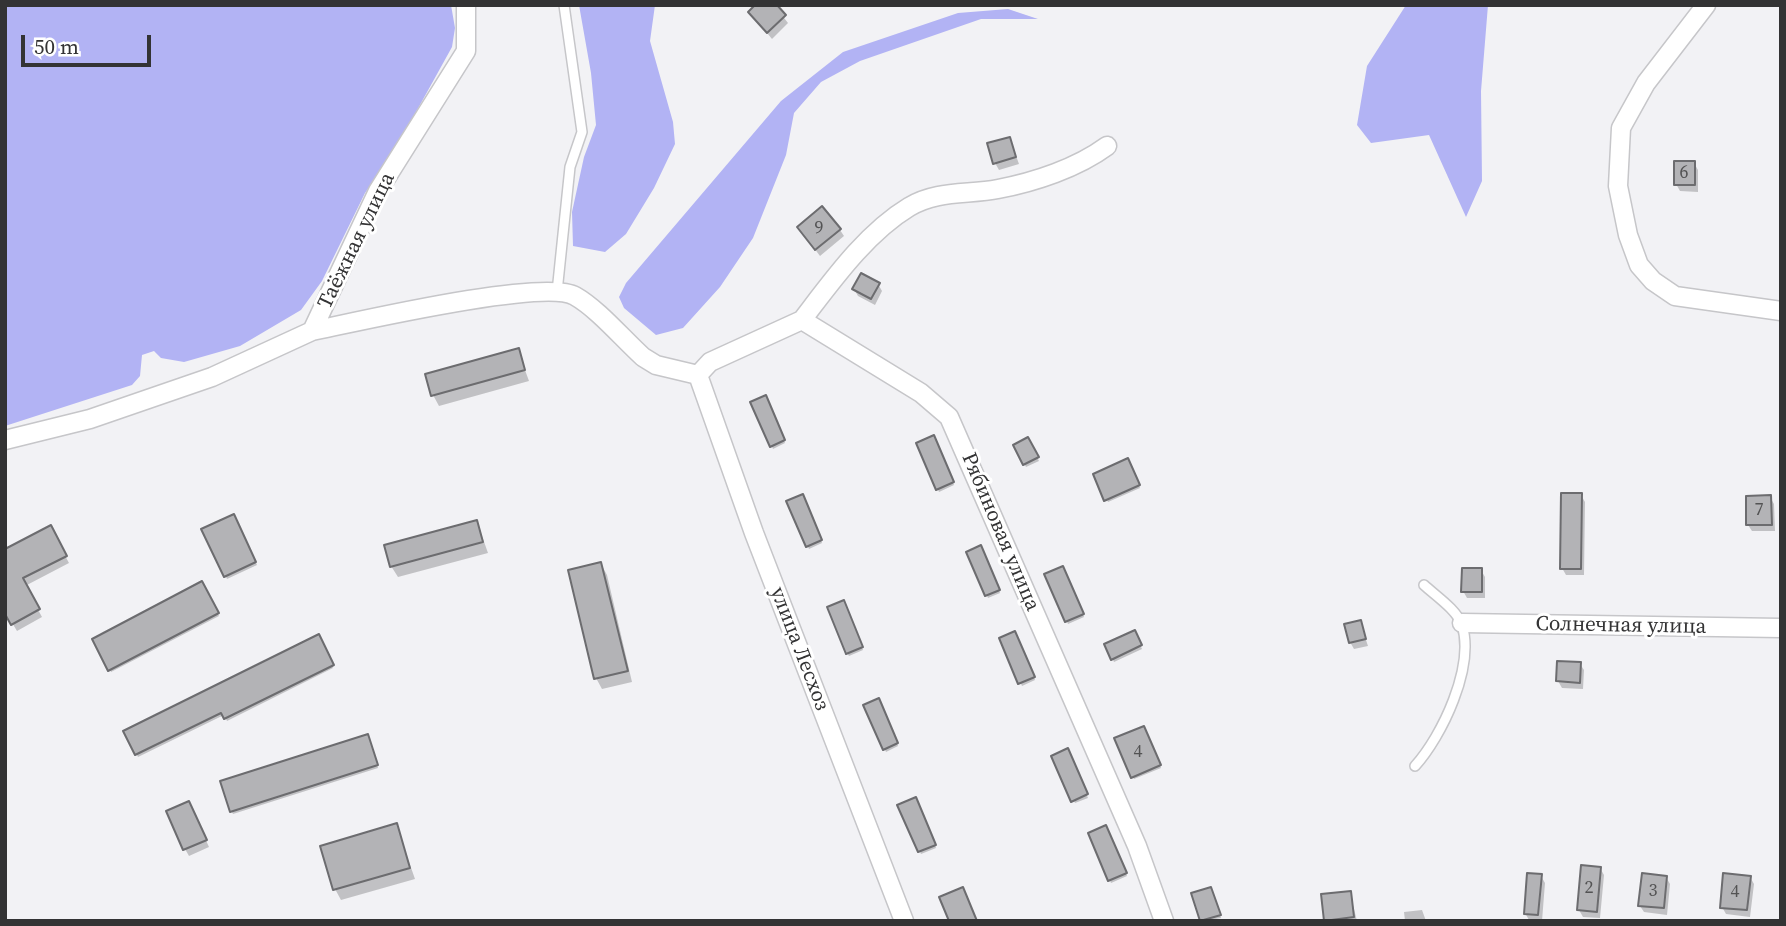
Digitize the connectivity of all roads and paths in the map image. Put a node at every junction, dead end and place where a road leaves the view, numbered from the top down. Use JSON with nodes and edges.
{"nodes":[{"id":1,"x":466,"y":5,"type":"edge"},
{"id":2,"x":564,"y":5,"type":"edge"},
{"id":3,"x":1706,"y":5,"type":"edge"},
{"id":4,"x":1107,"y":146,"type":"dead end"},
{"id":5,"x":557,"y":292,"type":"junction"},
{"id":6,"x":1781,"y":311,"type":"edge"},
{"id":7,"x":802,"y":320,"type":"junction"},
{"id":8,"x":312,"y":331,"type":"junction"},
{"id":9,"x":698,"y":375,"type":"junction"},
{"id":10,"x":5,"y":440,"type":"edge"},
{"id":11,"x":1424,"y":586,"type":"dead end"},
{"id":12,"x":1462,"y":623,"type":"junction"},
{"id":13,"x":1781,"y":628,"type":"edge"},
{"id":14,"x":1415,"y":766,"type":"dead end"},
{"id":15,"x":904,"y":921,"type":"edge"},
{"id":16,"x":1164,"y":921,"type":"edge"}],
"edges":[{"from":1,"to":8,"type":"street","name":"Таёжная улица"},
{"from":2,"to":5,"type":"lane"},
{"from":3,"to":6,"type":"street"},
{"from":4,"to":7,"type":"street"},
{"from":5,"to":8,"type":"street","name":"Таёжная улица"},
{"from":5,"to":9,"type":"street"},
{"from":7,"to":9,"type":"street"},
{"from":7,"to":16,"type":"street","name":"Рябиновая улица"},
{"from":8,"to":10,"type":"street"},
{"from":9,"to":15,"type":"street","name":"улица Лесхоз"},
{"from":11,"to":12,"type":"lane"},
{"from":12,"to":13,"type":"street","name":"Солнечная улица"},
{"from":12,"to":14,"type":"lane"}]}
